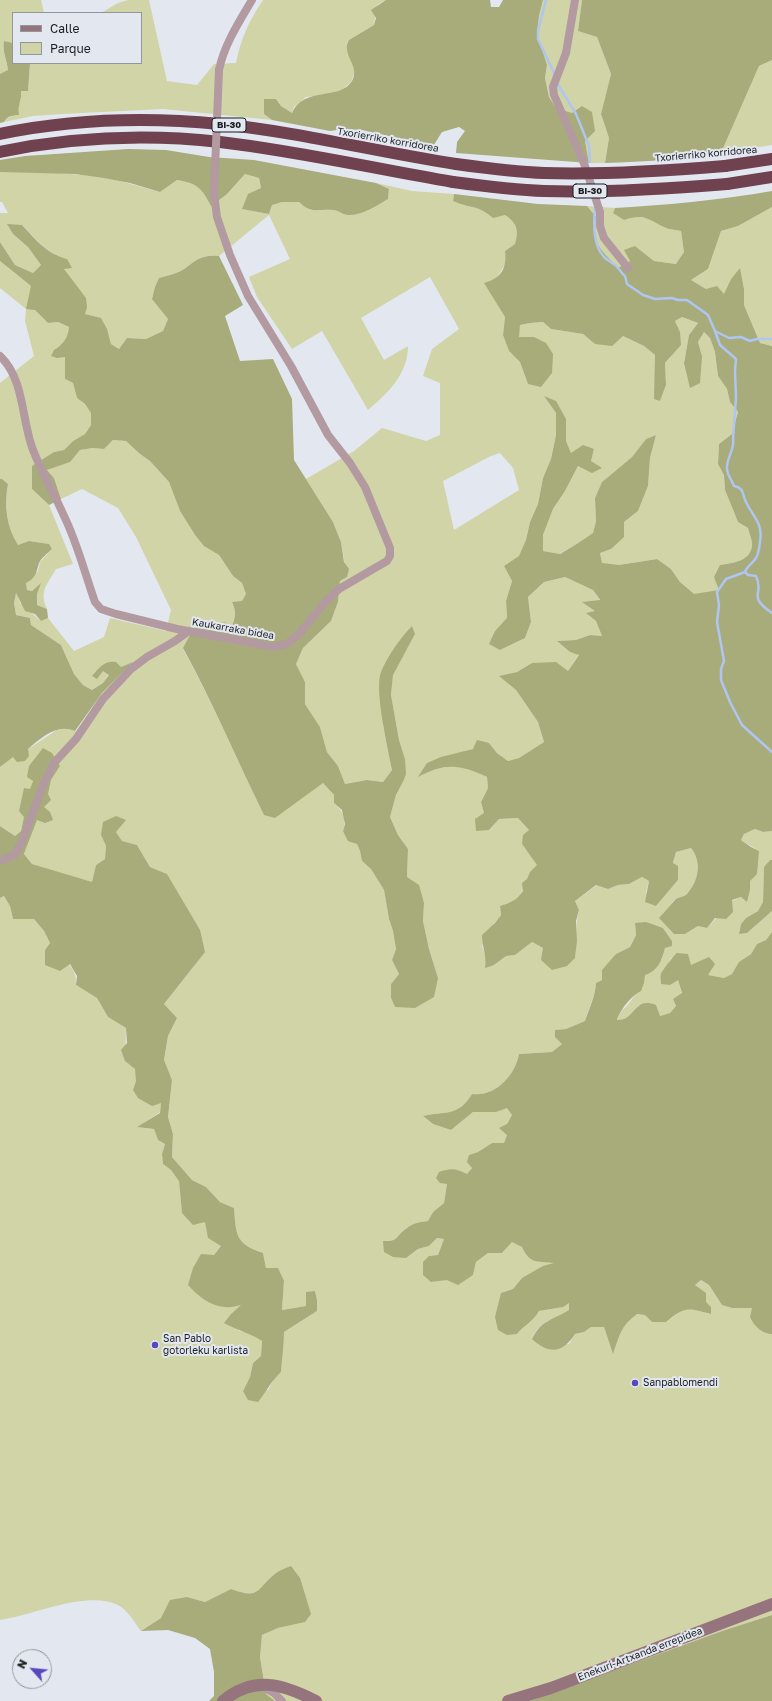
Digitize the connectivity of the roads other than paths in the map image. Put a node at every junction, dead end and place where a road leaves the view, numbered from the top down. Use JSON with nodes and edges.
{"nodes":[{"id":1,"x":252,"y":0,"type":"edge"},
{"id":2,"x":575,"y":0,"type":"edge"},
{"id":3,"x":0,"y":134,"type":"edge"},
{"id":4,"x":0,"y":152,"type":"edge"},
{"id":5,"x":772,"y":159,"type":"edge"},
{"id":6,"x":772,"y":177,"type":"edge"},
{"id":7,"x":628,"y":268,"type":"dead end"},
{"id":8,"x":0,"y":356,"type":"edge"},
{"id":9,"x":189,"y":631,"type":"junction"},
{"id":10,"x":0,"y":861,"type":"edge"},
{"id":11,"x":772,"y":1604,"type":"edge"},
{"id":12,"x":256,"y":1685,"type":"junction"},
{"id":13,"x":307,"y":1700,"type":"edge"},
{"id":14,"x":223,"y":1701,"type":"edge"},
{"id":15,"x":282,"y":1701,"type":"edge"},
{"id":16,"x":508,"y":1701,"type":"edge"}],
"edges":[{"from":1,"to":9,"type":"street","name":"Kaukarraka bidea","bridge":true},
{"from":2,"to":7,"type":"street"},
{"from":3,"to":5,"type":"highway","name":"Txorierriko korridorea","number":"BI-30","bridge":true},
{"from":4,"to":6,"type":"highway","number":"BI-30","bridge":true},
{"from":8,"to":9,"type":"street","name":"Kaukarraka bidea"},
{"from":9,"to":10,"type":"street"},
{"from":11,"to":16,"type":"street","name":"Enekuri-Artxanda errepidea"},
{"from":12,"to":13,"type":"street"},
{"from":12,"to":14,"type":"street"},
{"from":12,"to":15,"type":"street"}]}
